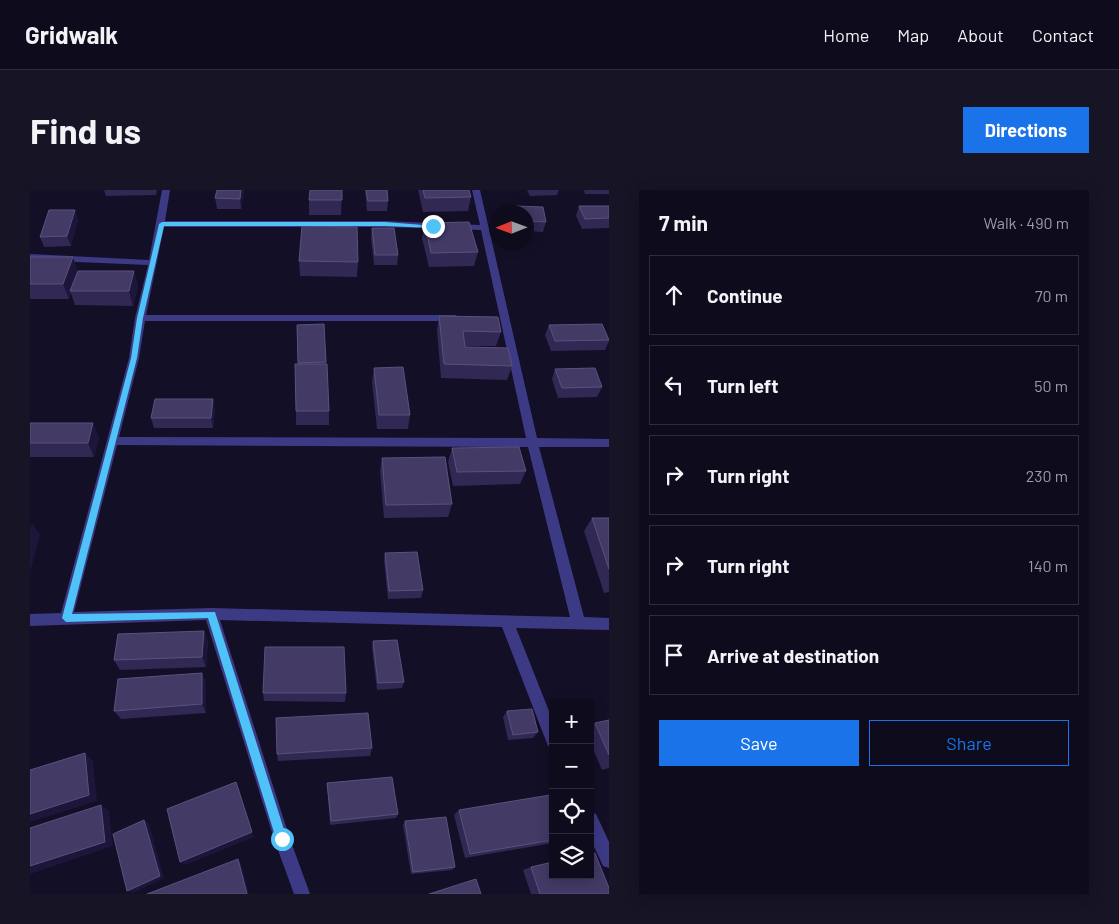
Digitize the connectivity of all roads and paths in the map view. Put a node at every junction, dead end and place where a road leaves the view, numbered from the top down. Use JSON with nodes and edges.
{"nodes":[{"id":1,"x":166,"y":190,"type":"edge"},
{"id":2,"x":476,"y":190,"type":"edge"},
{"id":3,"x":162,"y":224,"type":"junction"},
{"id":4,"x":486,"y":228,"type":"junction"},
{"id":5,"x":30,"y":257,"type":"edge"},
{"id":6,"x":153,"y":263,"type":"junction"},
{"id":7,"x":140,"y":318,"type":"junction"},
{"id":8,"x":466,"y":318,"type":"edge"},
{"id":9,"x":112,"y":441,"type":"junction"},
{"id":10,"x":609,"y":443,"type":"edge"},
{"id":11,"x":533,"y":444,"type":"junction"},
{"id":12,"x":212,"y":614,"type":"junction"},
{"id":13,"x":66,"y":618,"type":"junction"},
{"id":14,"x":30,"y":620,"type":"edge"},
{"id":15,"x":506,"y":620,"type":"junction"},
{"id":16,"x":579,"y":624,"type":"junction"},
{"id":17,"x":609,"y":624,"type":"edge"},
{"id":18,"x":549,"y":731,"type":"edge"},
{"id":19,"x":594,"y":828,"type":"edge"},
{"id":20,"x":609,"y":860,"type":"edge"},
{"id":21,"x":302,"y":894,"type":"edge"}],
"edges":[{"from":1,"to":3,"type":"street"},
{"from":2,"to":4,"type":"street"},
{"from":3,"to":4,"type":"street"},
{"from":3,"to":6,"type":"street"},
{"from":4,"to":11,"type":"street"},
{"from":5,"to":6,"type":"street"},
{"from":6,"to":7,"type":"street"},
{"from":7,"to":8,"type":"street"},
{"from":7,"to":9,"type":"street"},
{"from":9,"to":11,"type":"street"},
{"from":9,"to":13,"type":"street"},
{"from":10,"to":11,"type":"street"},
{"from":11,"to":16,"type":"street"},
{"from":12,"to":13,"type":"street"},
{"from":12,"to":15,"type":"street"},
{"from":12,"to":21,"type":"street"},
{"from":13,"to":14,"type":"street"},
{"from":15,"to":16,"type":"street"},
{"from":15,"to":18,"type":"street"},
{"from":16,"to":17,"type":"street"},
{"from":19,"to":20,"type":"street"}]}
